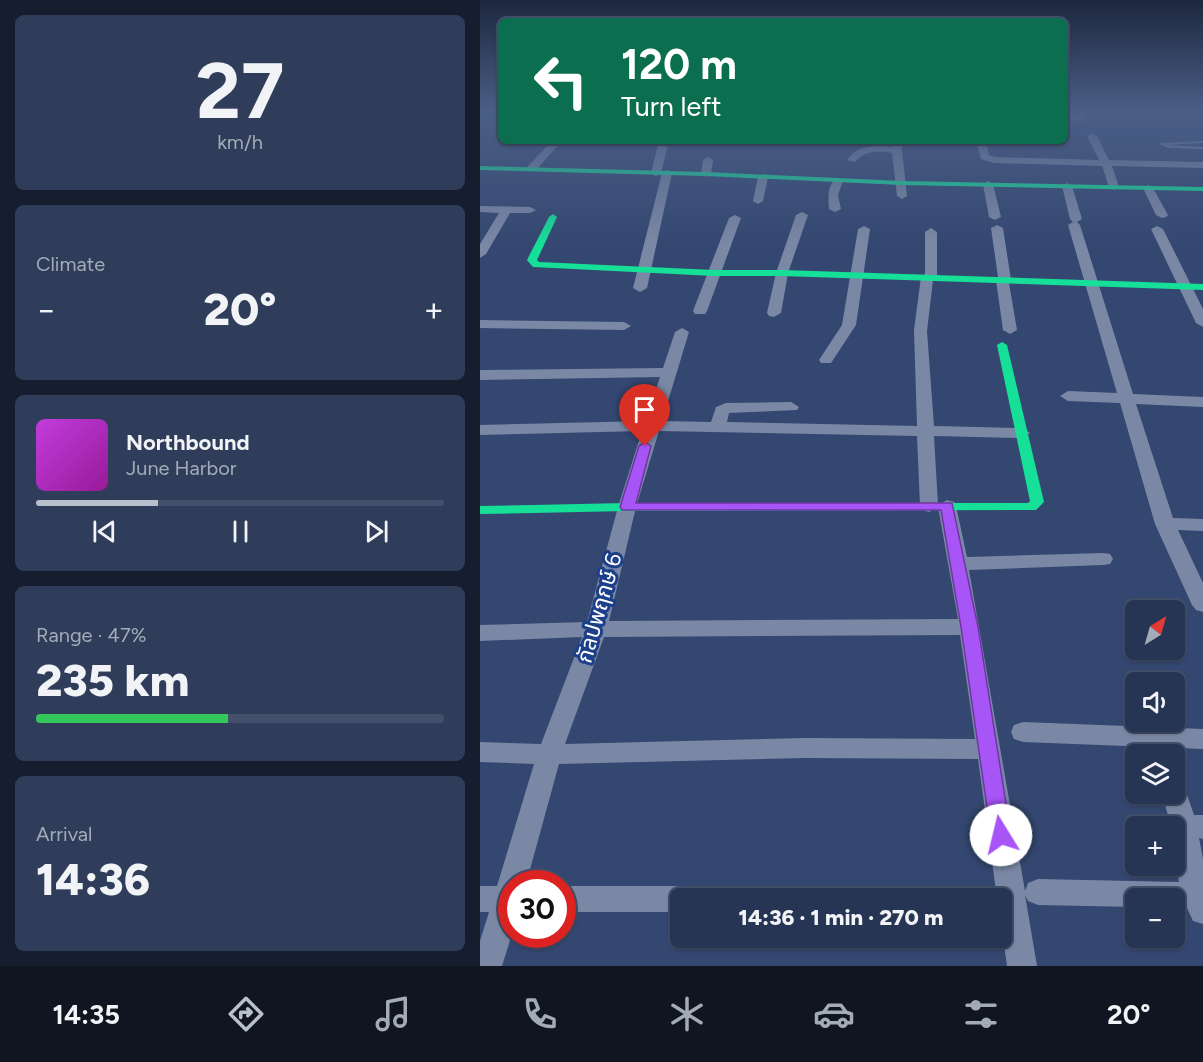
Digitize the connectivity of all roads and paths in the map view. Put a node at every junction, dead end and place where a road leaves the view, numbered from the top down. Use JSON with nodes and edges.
{"nodes":[{"id":1,"x":543,"y":156,"type":"edge"},
{"id":2,"x":663,"y":156,"type":"edge"},
{"id":3,"x":854,"y":156,"type":"edge"},
{"id":4,"x":898,"y":156,"type":"edge"},
{"id":5,"x":985,"y":156,"type":"edge"},
{"id":6,"x":1102,"y":156,"type":"edge"},
{"id":7,"x":708,"y":160,"type":"dead end"},
{"id":8,"x":852,"y":160,"type":"dead end"},
{"id":9,"x":1106,"y":163,"type":"junction"},
{"id":10,"x":1203,"y":165,"type":"edge"},
{"id":11,"x":480,"y":168,"type":"edge"},
{"id":12,"x":531,"y":170,"type":"junction"},
{"id":13,"x":662,"y":173,"type":"junction"},
{"id":14,"x":706,"y":174,"type":"junction"},
{"id":15,"x":763,"y":177,"type":"junction"},
{"id":16,"x":838,"y":181,"type":"junction"},
{"id":17,"x":988,"y":184,"type":"junction"},
{"id":18,"x":1067,"y":186,"type":"junction"},
{"id":19,"x":1114,"y":187,"type":"junction"},
{"id":20,"x":1148,"y":188,"type":"junction"},
{"id":21,"x":1203,"y":189,"type":"edge"},
{"id":22,"x":902,"y":190,"type":"junction"},
{"id":23,"x":758,"y":201,"type":"dead end"},
{"id":24,"x":480,"y":209,"type":"edge"},
{"id":25,"x":835,"y":209,"type":"dead end"},
{"id":26,"x":506,"y":210,"type":"junction"},
{"id":27,"x":530,"y":210,"type":"dead end"},
{"id":28,"x":802,"y":215,"type":"dead end"},
{"id":29,"x":1162,"y":215,"type":"dead end"},
{"id":30,"x":553,"y":217,"type":"dead end"},
{"id":31,"x":735,"y":218,"type":"dead end"},
{"id":32,"x":864,"y":229,"type":"dead end"},
{"id":33,"x":1157,"y":229,"type":"dead end"},
{"id":34,"x":931,"y":232,"type":"dead end"},
{"id":35,"x":480,"y":254,"type":"edge"},
{"id":36,"x":644,"y":269,"type":"junction"},
{"id":37,"x":714,"y":273,"type":"junction"},
{"id":38,"x":782,"y":273,"type":"junction"},
{"id":39,"x":856,"y":275,"type":"junction"},
{"id":40,"x":929,"y":277,"type":"junction"},
{"id":41,"x":1004,"y":280,"type":"junction"},
{"id":42,"x":1090,"y":282,"type":"junction"},
{"id":43,"x":1187,"y":286,"type":"junction"},
{"id":44,"x":1203,"y":287,"type":"edge"},
{"id":45,"x":640,"y":288,"type":"dead end"},
{"id":46,"x":700,"y":311,"type":"dead end"},
{"id":47,"x":774,"y":313,"type":"dead end"},
{"id":48,"x":1203,"y":323,"type":"edge"},
{"id":49,"x":480,"y":324,"type":"edge"},
{"id":50,"x":624,"y":326,"type":"dead end"},
{"id":51,"x":1010,"y":330,"type":"dead end"},
{"id":52,"x":682,"y":332,"type":"dead end"},
{"id":53,"x":1002,"y":345,"type":"dead end"},
{"id":54,"x":826,"y":360,"type":"dead end"},
{"id":55,"x":670,"y":372,"type":"junction"},
{"id":56,"x":480,"y":375,"type":"edge"},
{"id":57,"x":1068,"y":396,"type":"dead end"},
{"id":58,"x":1126,"y":398,"type":"junction"},
{"id":59,"x":1203,"y":402,"type":"edge"},
{"id":60,"x":790,"y":407,"type":"dead end"},
{"id":61,"x":651,"y":426,"type":"junction"},
{"id":62,"x":718,"y":426,"type":"junction"},
{"id":63,"x":480,"y":430,"type":"edge"},
{"id":64,"x":926,"y":433,"type":"junction"},
{"id":65,"x":1022,"y":433,"type":"junction"},
{"id":66,"x":938,"y":506,"type":"junction"},
{"id":67,"x":627,"y":507,"type":"junction"},
{"id":68,"x":480,"y":510,"type":"edge"},
{"id":69,"x":1164,"y":524,"type":"junction"},
{"id":70,"x":1203,"y":525,"type":"edge"},
{"id":71,"x":1103,"y":559,"type":"dead end"},
{"id":72,"x":958,"y":564,"type":"junction"},
{"id":73,"x":1203,"y":605,"type":"edge"},
{"id":74,"x":970,"y":627,"type":"junction"},
{"id":75,"x":596,"y":629,"type":"junction"},
{"id":76,"x":480,"y":633,"type":"edge"},
{"id":77,"x":1023,"y":732,"type":"dead end"},
{"id":78,"x":1203,"y":739,"type":"edge"},
{"id":79,"x":1142,"y":744,"type":"edge"},
{"id":80,"x":1174,"y":744,"type":"edge"},
{"id":81,"x":987,"y":749,"type":"junction"},
{"id":82,"x":480,"y":752,"type":"edge"},
{"id":83,"x":549,"y":754,"type":"junction"},
{"id":84,"x":1181,"y":804,"type":"edge"},
{"id":85,"x":1193,"y":827,"type":"edge"},
{"id":86,"x":511,"y":870,"type":"edge"},
{"id":87,"x":1005,"y":888,"type":"edge"},
{"id":88,"x":1038,"y":892,"type":"dead end"},
{"id":89,"x":576,"y":899,"type":"edge"},
{"id":90,"x":670,"y":899,"type":"edge"},
{"id":91,"x":1199,"y":903,"type":"edge"},
{"id":92,"x":498,"y":919,"type":"edge"},
{"id":93,"x":1012,"y":924,"type":"edge"},
{"id":94,"x":487,"y":966,"type":"edge"},
{"id":95,"x":1022,"y":966,"type":"edge"}],
"edges":[{"from":1,"to":12,"type":"street"},
{"from":2,"to":13,"type":"street"},
{"from":3,"to":8,"type":"street"},
{"from":4,"to":22,"type":"street"},
{"from":5,"to":9,"type":"street"},
{"from":6,"to":9,"type":"street"},
{"from":7,"to":14,"type":"street"},
{"from":9,"to":10,"type":"street"},
{"from":9,"to":19,"type":"street"},
{"from":11,"to":12,"type":"street"},
{"from":12,"to":13,"type":"street"},
{"from":13,"to":14,"type":"street"},
{"from":13,"to":36,"type":"street"},
{"from":14,"to":15,"type":"street"},
{"from":15,"to":16,"type":"street"},
{"from":15,"to":23,"type":"street"},
{"from":16,"to":22,"type":"street"},
{"from":16,"to":25,"type":"street"},
{"from":17,"to":18,"type":"street"},
{"from":17,"to":22,"type":"street"},
{"from":17,"to":41,"type":"street"},
{"from":18,"to":19,"type":"street"},
{"from":18,"to":42,"type":"street"},
{"from":19,"to":20,"type":"street"},
{"from":20,"to":21,"type":"street"},
{"from":20,"to":29,"type":"street"},
{"from":24,"to":26,"type":"street"},
{"from":26,"to":27,"type":"street"},
{"from":26,"to":35,"type":"street"},
{"from":28,"to":38,"type":"street"},
{"from":30,"to":36,"type":"street"},
{"from":31,"to":37,"type":"street"},
{"from":32,"to":39,"type":"street"},
{"from":33,"to":43,"type":"street"},
{"from":34,"to":40,"type":"street"},
{"from":36,"to":37,"type":"street"},
{"from":36,"to":45,"type":"street"},
{"from":37,"to":38,"type":"street"},
{"from":37,"to":46,"type":"street"},
{"from":38,"to":39,"type":"street"},
{"from":38,"to":47,"type":"street"},
{"from":39,"to":40,"type":"street"},
{"from":39,"to":54,"type":"street"},
{"from":40,"to":41,"type":"street"},
{"from":40,"to":64,"type":"street"},
{"from":41,"to":42,"type":"street"},
{"from":41,"to":51,"type":"street"},
{"from":42,"to":43,"type":"street"},
{"from":42,"to":58,"type":"street"},
{"from":43,"to":44,"type":"street"},
{"from":43,"to":48,"type":"street"},
{"from":49,"to":50,"type":"street"},
{"from":52,"to":55,"type":"street","name":"กัลปพฤกษ์ 6"},
{"from":53,"to":65,"type":"street"},
{"from":55,"to":56,"type":"street"},
{"from":55,"to":61,"type":"street","name":"กัลปพฤกษ์ 6"},
{"from":57,"to":58,"type":"street"},
{"from":58,"to":59,"type":"street"},
{"from":58,"to":69,"type":"street"},
{"from":60,"to":62,"type":"street"},
{"from":61,"to":62,"type":"street"},
{"from":61,"to":63,"type":"street"},
{"from":61,"to":67,"type":"street","name":"กัลปพฤกษ์ 6"},
{"from":62,"to":64,"type":"street"},
{"from":64,"to":65,"type":"street"},
{"from":64,"to":66,"type":"street"},
{"from":65,"to":66,"type":"street"},
{"from":66,"to":67,"type":"street"},
{"from":66,"to":72,"type":"street"},
{"from":67,"to":68,"type":"street"},
{"from":67,"to":75,"type":"street","name":"กัลปพฤกษ์ 6"},
{"from":69,"to":70,"type":"street"},
{"from":69,"to":73,"type":"street"},
{"from":71,"to":72,"type":"street"},
{"from":72,"to":74,"type":"street"},
{"from":74,"to":75,"type":"street"},
{"from":74,"to":81,"type":"street"},
{"from":75,"to":76,"type":"street"},
{"from":75,"to":83,"type":"street","name":"กัลปพฤกษ์ 6"},
{"from":77,"to":79,"type":"street"},
{"from":78,"to":80,"type":"street"},
{"from":81,"to":83,"type":"street"},
{"from":81,"to":87,"type":"street"},
{"from":82,"to":83,"type":"street"},
{"from":83,"to":86,"type":"street","name":"กัลปพฤกษ์ 6"},
{"from":84,"to":85,"type":"street"},
{"from":85,"to":91,"type":"street"},
{"from":88,"to":91,"type":"street"},
{"from":89,"to":90,"type":"street"},
{"from":92,"to":94,"type":"street","name":"กัลปพฤกษ์ 6"},
{"from":93,"to":95,"type":"street"}]}
